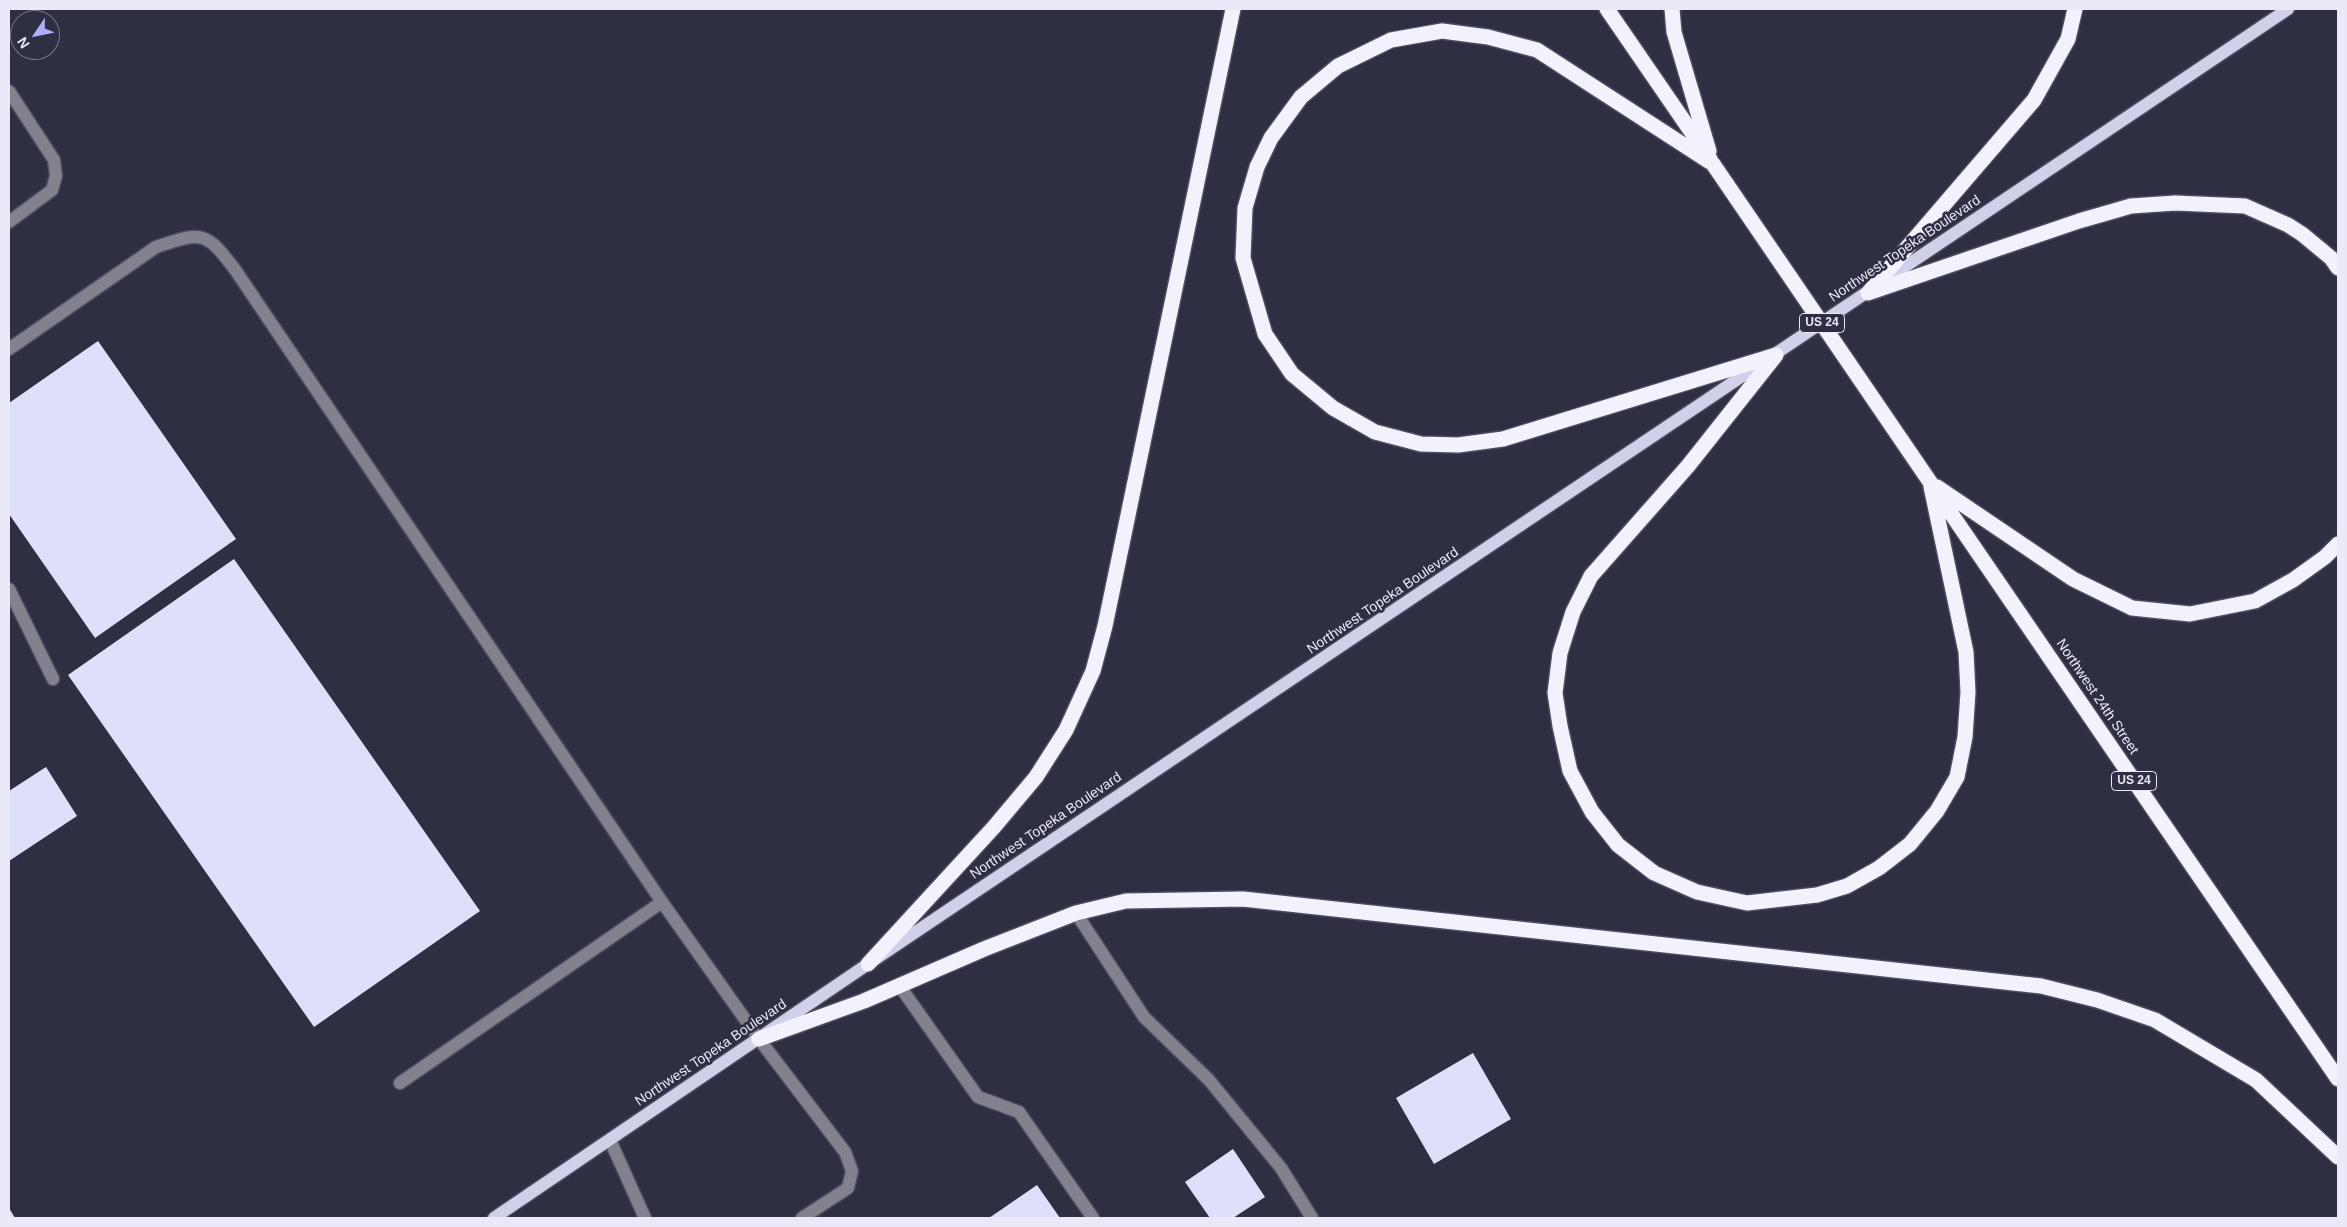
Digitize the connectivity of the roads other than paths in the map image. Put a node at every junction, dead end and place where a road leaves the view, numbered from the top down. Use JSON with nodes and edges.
{"nodes":[{"id":1,"x":1233,"y":9,"type":"edge"},
{"id":2,"x":1607,"y":9,"type":"edge"},
{"id":3,"x":1672,"y":9,"type":"edge"},
{"id":4,"x":2075,"y":9,"type":"edge"},
{"id":5,"x":2288,"y":9,"type":"edge"},
{"id":6,"x":9,"y":91,"type":"edge"},
{"id":7,"x":1713,"y":164,"type":"junction"},
{"id":8,"x":9,"y":222,"type":"edge"},
{"id":9,"x":2338,"y":268,"type":"edge"},
{"id":10,"x":1868,"y":293,"type":"junction"},
{"id":11,"x":9,"y":349,"type":"edge"},
{"id":12,"x":1776,"y":355,"type":"junction"},
{"id":13,"x":1930,"y":482,"type":"junction"},
{"id":14,"x":2338,"y":544,"type":"edge"},
{"id":15,"x":9,"y":588,"type":"edge"},
{"id":16,"x":53,"y":680,"type":"dead end"},
{"id":17,"x":662,"y":902,"type":"junction"},
{"id":18,"x":1076,"y":913,"type":"junction"},
{"id":19,"x":868,"y":964,"type":"junction"},
{"id":20,"x":899,"y":984,"type":"junction"},
{"id":21,"x":759,"y":1039,"type":"junction"},
{"id":22,"x":2338,"y":1079,"type":"edge"},
{"id":23,"x":400,"y":1082,"type":"dead end"},
{"id":24,"x":610,"y":1140,"type":"junction"},
{"id":25,"x":2338,"y":1158,"type":"edge"},
{"id":26,"x":494,"y":1218,"type":"edge"},
{"id":27,"x":645,"y":1218,"type":"edge"},
{"id":28,"x":802,"y":1218,"type":"edge"},
{"id":29,"x":1093,"y":1218,"type":"edge"},
{"id":30,"x":1312,"y":1218,"type":"edge"}],
"edges":[{"from":1,"to":19,"type":"highway"},
{"from":2,"to":7,"type":"highway","number":"US 24"},
{"from":3,"to":7,"type":"highway"},
{"from":4,"to":10,"type":"highway"},
{"from":5,"to":10,"type":"main road","name":"Northwest Topeka Boulevard"},
{"from":6,"to":8,"type":"street"},
{"from":7,"to":12,"type":"highway"},
{"from":7,"to":13,"type":"highway","number":"US 24","bridge":true},
{"from":9,"to":10,"type":"highway"},
{"from":10,"to":12,"type":"main road","name":"Northwest Topeka Boulevard"},
{"from":11,"to":17,"type":"street"},
{"from":12,"to":13,"type":"highway"},
{"from":12,"to":19,"type":"main road","name":"Northwest Topeka Boulevard"},
{"from":13,"to":14,"type":"highway"},
{"from":13,"to":22,"type":"highway","name":"Northwest 24th Street","number":"US 24"},
{"from":15,"to":16,"type":"street"},
{"from":17,"to":21,"type":"street"},
{"from":17,"to":23,"type":"street"},
{"from":18,"to":20,"type":"highway"},
{"from":18,"to":25,"type":"highway"},
{"from":18,"to":30,"type":"street"},
{"from":19,"to":21,"type":"main road","name":"Northwest Topeka Boulevard"},
{"from":20,"to":21,"type":"highway"},
{"from":20,"to":29,"type":"street"},
{"from":21,"to":24,"type":"main road","name":"Northwest Topeka Boulevard"},
{"from":21,"to":28,"type":"street"},
{"from":24,"to":26,"type":"main road","name":"Northwest Topeka Boulevard"},
{"from":24,"to":27,"type":"street"}]}
